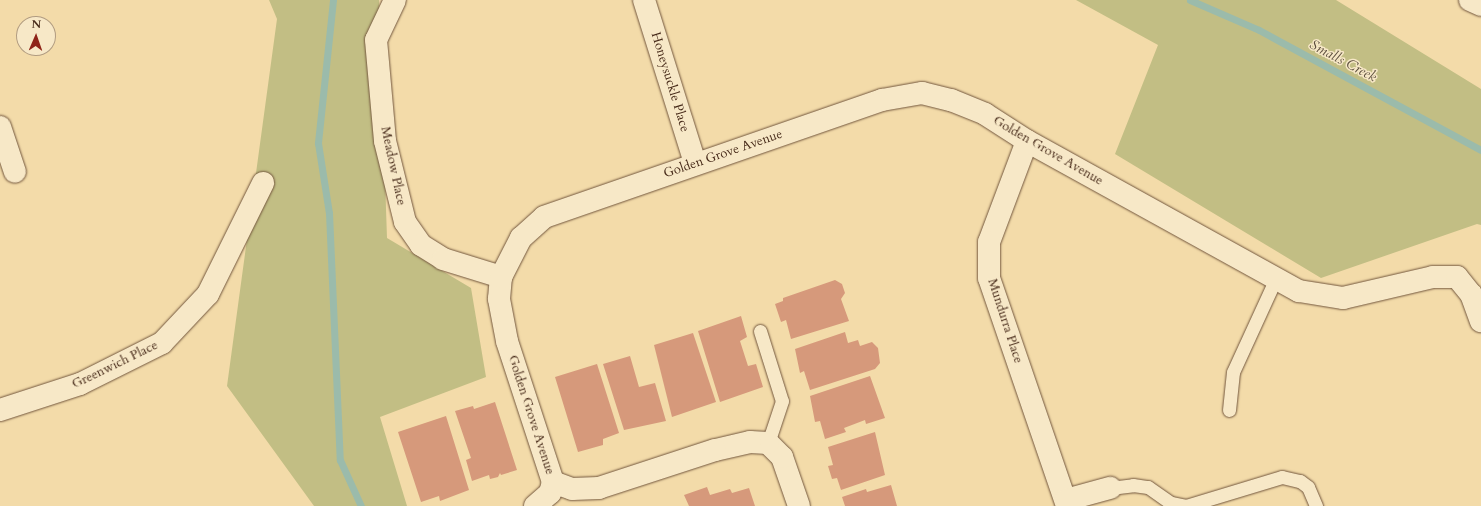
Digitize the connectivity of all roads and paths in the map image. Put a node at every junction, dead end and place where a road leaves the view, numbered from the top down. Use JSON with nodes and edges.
{"nodes":[{"id":1,"x":395,"y":0,"type":"edge"},
{"id":2,"x":644,"y":0,"type":"edge"},
{"id":3,"x":1470,"y":0,"type":"edge"},
{"id":4,"x":1481,"y":5,"type":"edge"},
{"id":5,"x":0,"y":127,"type":"edge"},
{"id":6,"x":1027,"y":141,"type":"junction"},
{"id":7,"x":695,"y":163,"type":"junction"},
{"id":8,"x":15,"y":172,"type":"dead end"},
{"id":9,"x":263,"y":183,"type":"dead end"},
{"id":10,"x":501,"y":277,"type":"junction"},
{"id":11,"x":1276,"y":278,"type":"junction"},
{"id":12,"x":1481,"y":322,"type":"edge"},
{"id":13,"x":760,"y":331,"type":"dead end"},
{"id":14,"x":0,"y":410,"type":"edge"},
{"id":15,"x":1229,"y":410,"type":"dead end"},
{"id":16,"x":768,"y":443,"type":"junction"},
{"id":17,"x":553,"y":482,"type":"junction"},
{"id":18,"x":1110,"y":488,"type":"joint"},
{"id":19,"x":1066,"y":503,"type":"edge"},
{"id":20,"x":535,"y":506,"type":"edge"},
{"id":21,"x":799,"y":506,"type":"edge"},
{"id":22,"x":1316,"y":506,"type":"edge"}],
"edges":[{"from":1,"to":10,"type":"street","name":"Meadow Place"},
{"from":2,"to":7,"type":"street","name":"Honeysuckle Place"},
{"from":3,"to":4,"type":"street"},
{"from":5,"to":8,"type":"street"},
{"from":6,"to":7,"type":"street","name":"Golden Grove Avenue"},
{"from":6,"to":11,"type":"street","name":"Golden Grove Avenue"},
{"from":6,"to":19,"type":"street","name":"Mundurra Place"},
{"from":7,"to":10,"type":"street","name":"Golden Grove Avenue"},
{"from":9,"to":14,"type":"street","name":"Greenwich Place"},
{"from":10,"to":17,"type":"street","name":"Golden Grove Avenue"},
{"from":11,"to":12,"type":"street","name":"Golden Grove Avenue"},
{"from":11,"to":15,"type":"lane"},
{"from":13,"to":16,"type":"lane"},
{"from":16,"to":17,"type":"street","name":"Golden Grove Avenue"},
{"from":16,"to":21,"type":"street"},
{"from":17,"to":20,"type":"street"},
{"from":18,"to":19,"type":"street","name":"Mundurra Place"},
{"from":18,"to":22,"type":"lane"}]}
